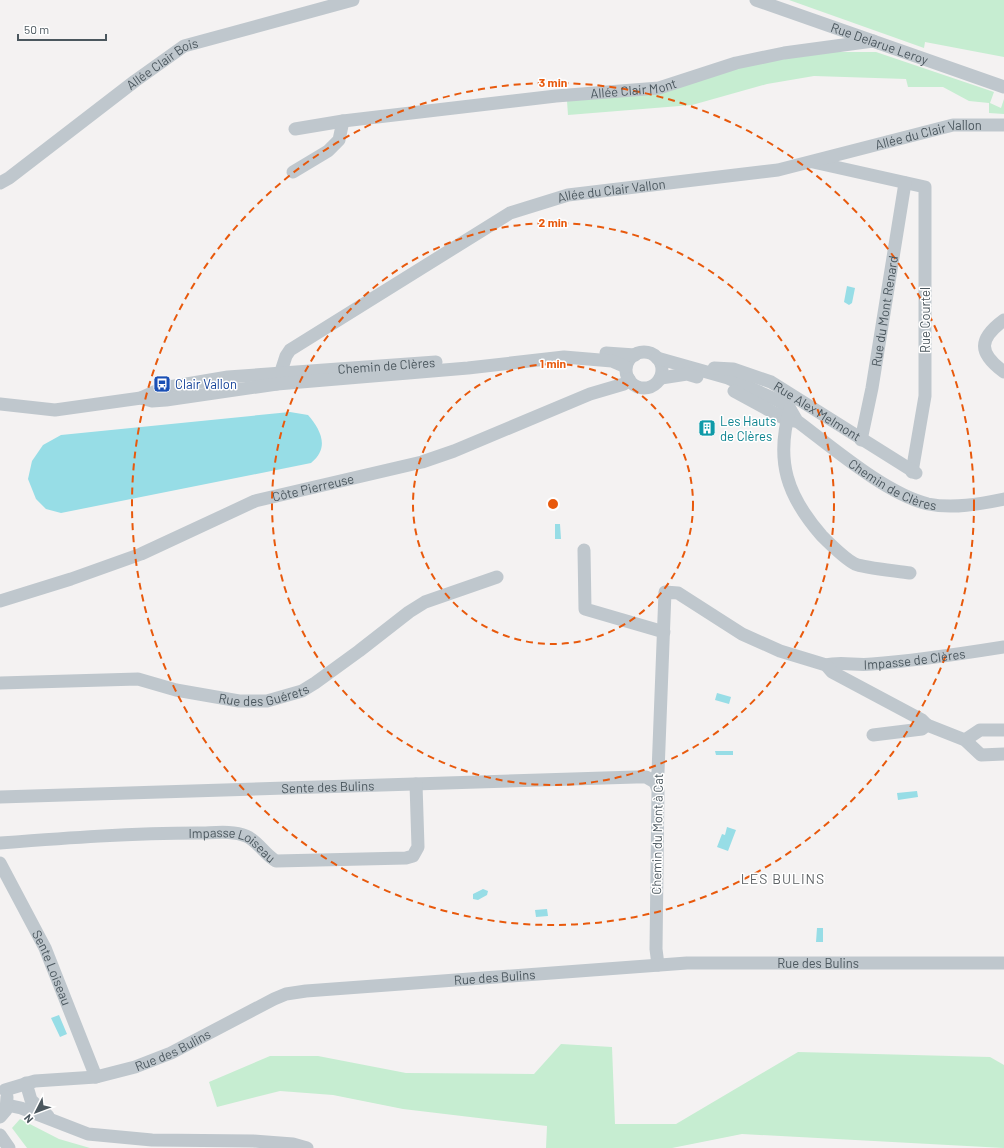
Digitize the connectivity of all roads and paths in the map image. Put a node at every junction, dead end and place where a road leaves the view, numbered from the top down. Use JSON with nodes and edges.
{"nodes":[{"id":1,"x":353,"y":0,"type":"edge"},
{"id":2,"x":756,"y":0,"type":"edge"},
{"id":3,"x":873,"y":41,"type":"junction"},
{"id":4,"x":1004,"y":87,"type":"edge"},
{"id":5,"x":343,"y":121,"type":"junction"},
{"id":6,"x":1004,"y":125,"type":"edge"},
{"id":7,"x":295,"y":129,"type":"dead end"},
{"id":8,"x":811,"y":162,"type":"junction"},
{"id":9,"x":293,"y":172,"type":"dead end"},
{"id":10,"x":0,"y":183,"type":"edge"},
{"id":11,"x":905,"y":183,"type":"junction"},
{"id":12,"x":1004,"y":320,"type":"edge"},
{"id":13,"x":635,"y":355,"type":"junction"},
{"id":14,"x":657,"y":358,"type":"junction"},
{"id":15,"x":712,"y":368,"type":"dead end"},
{"id":16,"x":1004,"y":372,"type":"edge"},
{"id":17,"x":627,"y":373,"type":"junction"},
{"id":18,"x":661,"y":378,"type":"junction"},
{"id":19,"x":278,"y":379,"type":"junction"},
{"id":20,"x":0,"y":404,"type":"edge"},
{"id":21,"x":791,"y":417,"type":"junction"},
{"id":22,"x":861,"y":440,"type":"junction"},
{"id":23,"x":914,"y":473,"type":"joint"},
{"id":24,"x":1004,"y":499,"type":"edge"},
{"id":25,"x":584,"y":550,"type":"dead end"},
{"id":26,"x":910,"y":573,"type":"dead end"},
{"id":27,"x":497,"y":577,"type":"dead end"},
{"id":28,"x":665,"y":592,"type":"joint"},
{"id":29,"x":0,"y":601,"type":"edge"},
{"id":30,"x":664,"y":632,"type":"junction"},
{"id":31,"x":1004,"y":647,"type":"edge"},
{"id":32,"x":826,"y":665,"type":"junction"},
{"id":33,"x":0,"y":683,"type":"edge"},
{"id":34,"x":927,"y":725,"type":"junction"},
{"id":35,"x":1004,"y":730,"type":"edge"},
{"id":36,"x":873,"y":735,"type":"dead end"},
{"id":37,"x":965,"y":740,"type":"junction"},
{"id":38,"x":1004,"y":754,"type":"edge"},
{"id":39,"x":655,"y":782,"type":"junction"},
{"id":40,"x":416,"y":784,"type":"junction"},
{"id":41,"x":0,"y":797,"type":"edge"},
{"id":42,"x":0,"y":843,"type":"edge"},
{"id":43,"x":0,"y":863,"type":"edge"},
{"id":44,"x":1004,"y":963,"type":"edge"},
{"id":45,"x":658,"y":965,"type":"junction"},
{"id":46,"x":96,"y":1077,"type":"junction"},
{"id":47,"x":26,"y":1083,"type":"junction"},
{"id":48,"x":2,"y":1088,"type":"edge"},
{"id":49,"x":7,"y":1105,"type":"junction"},
{"id":50,"x":0,"y":1117,"type":"edge"},
{"id":51,"x":54,"y":1121,"type":"junction"},
{"id":52,"x":307,"y":1148,"type":"edge"}],
"edges":[{"from":1,"to":10,"type":"street","name":"Allée Clair Bois"},
{"from":2,"to":3,"type":"street","name":"Rue Delarue Leroy"},
{"from":3,"to":4,"type":"street","name":"Rue Delarue Leroy"},
{"from":3,"to":5,"type":"street","name":"Allée Clair Mont"},
{"from":5,"to":7,"type":"street","name":"Allée Clair Mont"},
{"from":5,"to":9,"type":"street"},
{"from":6,"to":8,"type":"street","name":"Allée du Clair Vallon"},
{"from":8,"to":11,"type":"street"},
{"from":8,"to":19,"type":"street","name":"Allée du Clair Vallon"},
{"from":11,"to":22,"type":"street","name":"Rue du Mont Renard"},
{"from":11,"to":23,"type":"street","name":"Rue Courtel"},
{"from":12,"to":16,"type":"street"},
{"from":13,"to":14,"type":"street"},
{"from":13,"to":17,"type":"street"},
{"from":13,"to":19,"type":"street","name":"Chemin de Clères"},
{"from":14,"to":18,"type":"street"},
{"from":14,"to":21,"type":"street","name":"Chemin de Clères"},
{"from":15,"to":22,"type":"street","name":"Rue Alex Melmont"},
{"from":17,"to":18,"type":"street"},
{"from":17,"to":19,"type":"street","name":"Chemin de Clères"},
{"from":17,"to":29,"type":"street","name":"Côte Pierreuse"},
{"from":18,"to":21,"type":"street","name":"Chemin de Clères"},
{"from":19,"to":20,"type":"street","name":"Chemin de Clères"},
{"from":21,"to":24,"type":"street","name":"Chemin de Clères"},
{"from":21,"to":26,"type":"street"},
{"from":22,"to":23,"type":"street","name":"Rue Alex Melmont"},
{"from":25,"to":30,"type":"street"},
{"from":27,"to":33,"type":"street","name":"Rue des Guérets"},
{"from":28,"to":30,"type":"street","name":"Chemin du Mont à Cat"},
{"from":28,"to":32,"type":"street","name":"Impasse de Clères"},
{"from":30,"to":39,"type":"street","name":"Chemin du Mont à Cat"},
{"from":31,"to":32,"type":"street","name":"Impasse de Clères"},
{"from":32,"to":34,"type":"street","name":"Impasse de Clères"},
{"from":34,"to":36,"type":"street"},
{"from":34,"to":37,"type":"street","name":"Impasse de Clères"},
{"from":35,"to":37,"type":"street"},
{"from":37,"to":38,"type":"street"},
{"from":39,"to":40,"type":"street","name":"Sente des Bulins"},
{"from":39,"to":45,"type":"street","name":"Chemin du Mont à Cat"},
{"from":40,"to":41,"type":"street","name":"Sente des Bulins"},
{"from":40,"to":42,"type":"street","name":"Impasse Loiseau"},
{"from":43,"to":46,"type":"street","name":"Sente Loiseau"},
{"from":44,"to":45,"type":"street","name":"Rue des Bulins"},
{"from":45,"to":46,"type":"street","name":"Rue des Bulins"},
{"from":46,"to":47,"type":"street","name":"Rue des Bulins"},
{"from":47,"to":48,"type":"street","name":"Rue des Bulins"},
{"from":47,"to":51,"type":"street"},
{"from":48,"to":49,"type":"street"},
{"from":49,"to":50,"type":"street"},
{"from":49,"to":51,"type":"street"},
{"from":51,"to":52,"type":"street"}]}
